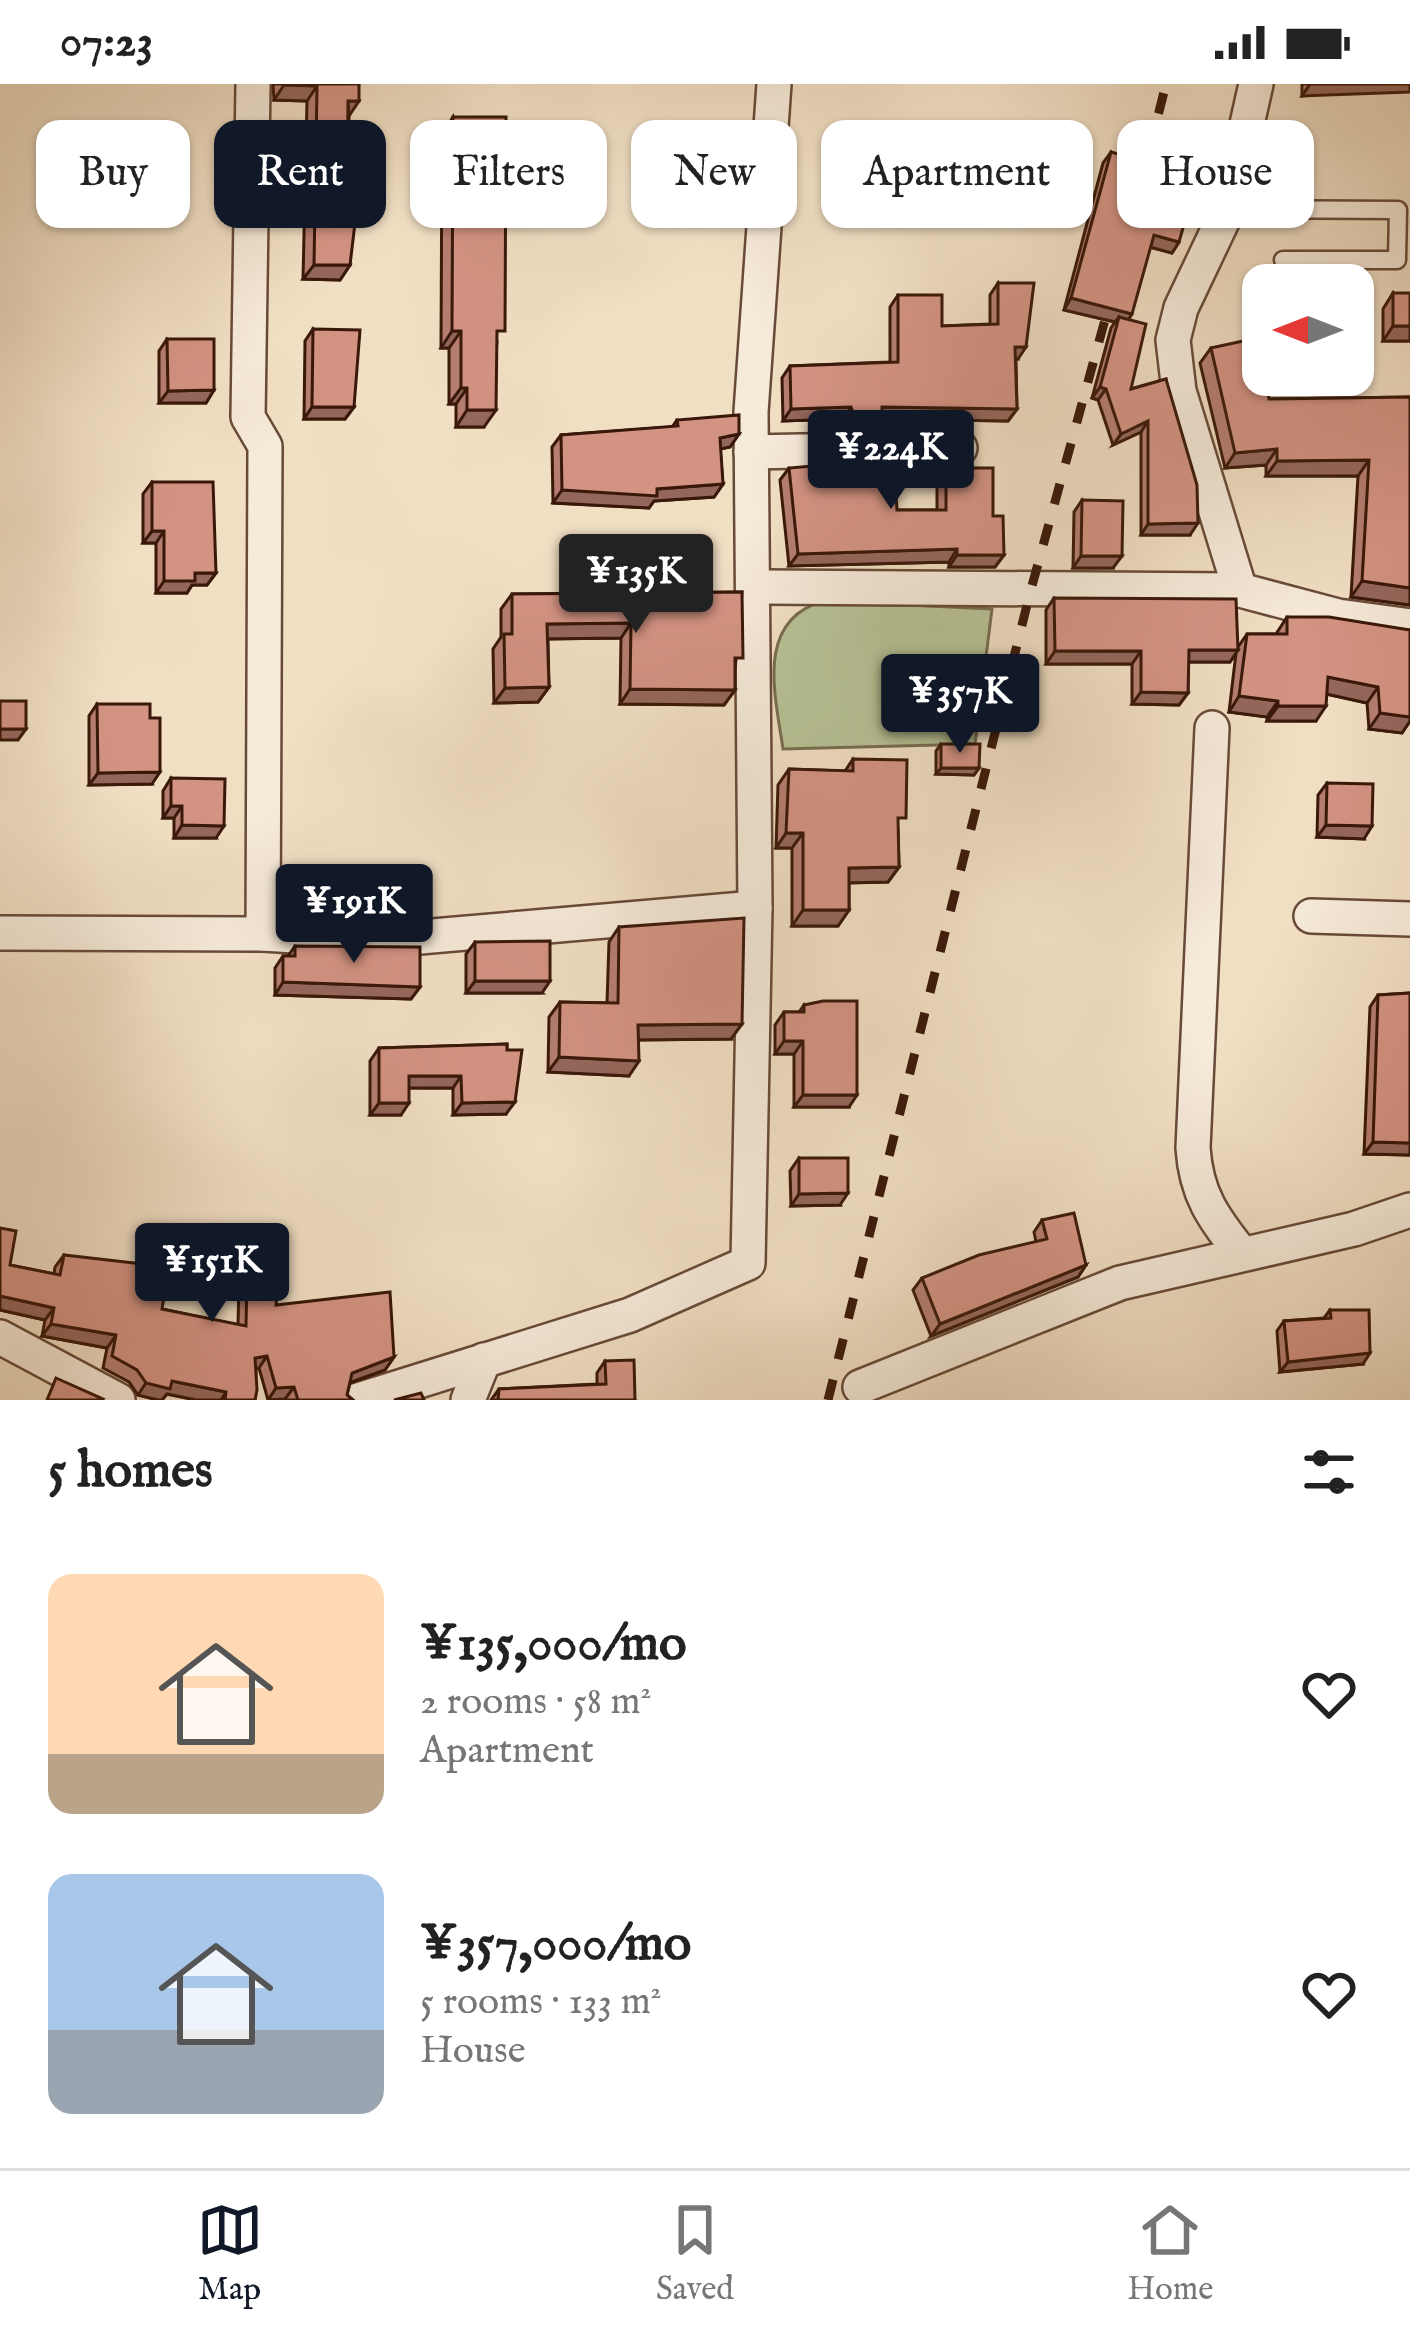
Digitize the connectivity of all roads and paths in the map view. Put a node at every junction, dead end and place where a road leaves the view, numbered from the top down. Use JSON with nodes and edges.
{"nodes":[{"id":1,"x":253,"y":84,"type":"edge"},
{"id":2,"x":774,"y":84,"type":"edge"},
{"id":3,"x":1256,"y":84,"type":"edge"},
{"id":4,"x":1248,"y":120,"type":"edge"},
{"id":5,"x":1314,"y":210,"type":"edge"},
{"id":6,"x":1219,"y":228,"type":"edge"},
{"id":7,"x":1282,"y":260,"type":"dead end"},
{"id":8,"x":960,"y":448,"type":"dead end"},
{"id":9,"x":751,"y":452,"type":"junction"},
{"id":10,"x":755,"y":587,"type":"junction"},
{"id":11,"x":1240,"y":590,"type":"junction"},
{"id":12,"x":1410,"y":626,"type":"edge"},
{"id":13,"x":1212,"y":728,"type":"dead end"},
{"id":14,"x":755,"y":908,"type":"junction"},
{"id":15,"x":1310,"y":916,"type":"dead end"},
{"id":16,"x":1410,"y":920,"type":"edge"},
{"id":17,"x":0,"y":933,"type":"edge"},
{"id":18,"x":263,"y":934,"type":"junction"},
{"id":19,"x":1410,"y":1210,"type":"edge"},
{"id":20,"x":1242,"y":1254,"type":"junction"},
{"id":21,"x":0,"y":1337,"type":"edge"},
{"id":22,"x":484,"y":1360,"type":"junction"},
{"id":23,"x":860,"y":1387,"type":"dead end"},
{"id":24,"x":118,"y":1400,"type":"edge"},
{"id":25,"x":358,"y":1400,"type":"edge"},
{"id":26,"x":468,"y":1400,"type":"edge"}],
"edges":[{"from":1,"to":18,"type":"street"},
{"from":2,"to":9,"type":"street"},
{"from":3,"to":4,"type":"street"},
{"from":5,"to":7,"type":"lane"},
{"from":6,"to":11,"type":"street"},
{"from":8,"to":9,"type":"street"},
{"from":9,"to":10,"type":"street"},
{"from":10,"to":11,"type":"street"},
{"from":10,"to":14,"type":"street"},
{"from":11,"to":12,"type":"street"},
{"from":13,"to":20,"type":"street"},
{"from":14,"to":18,"type":"street"},
{"from":14,"to":22,"type":"street"},
{"from":15,"to":16,"type":"street"},
{"from":17,"to":18,"type":"street"},
{"from":19,"to":20,"type":"street"},
{"from":20,"to":23,"type":"street"},
{"from":21,"to":24,"type":"street"},
{"from":22,"to":25,"type":"street"},
{"from":22,"to":26,"type":"street"}]}
